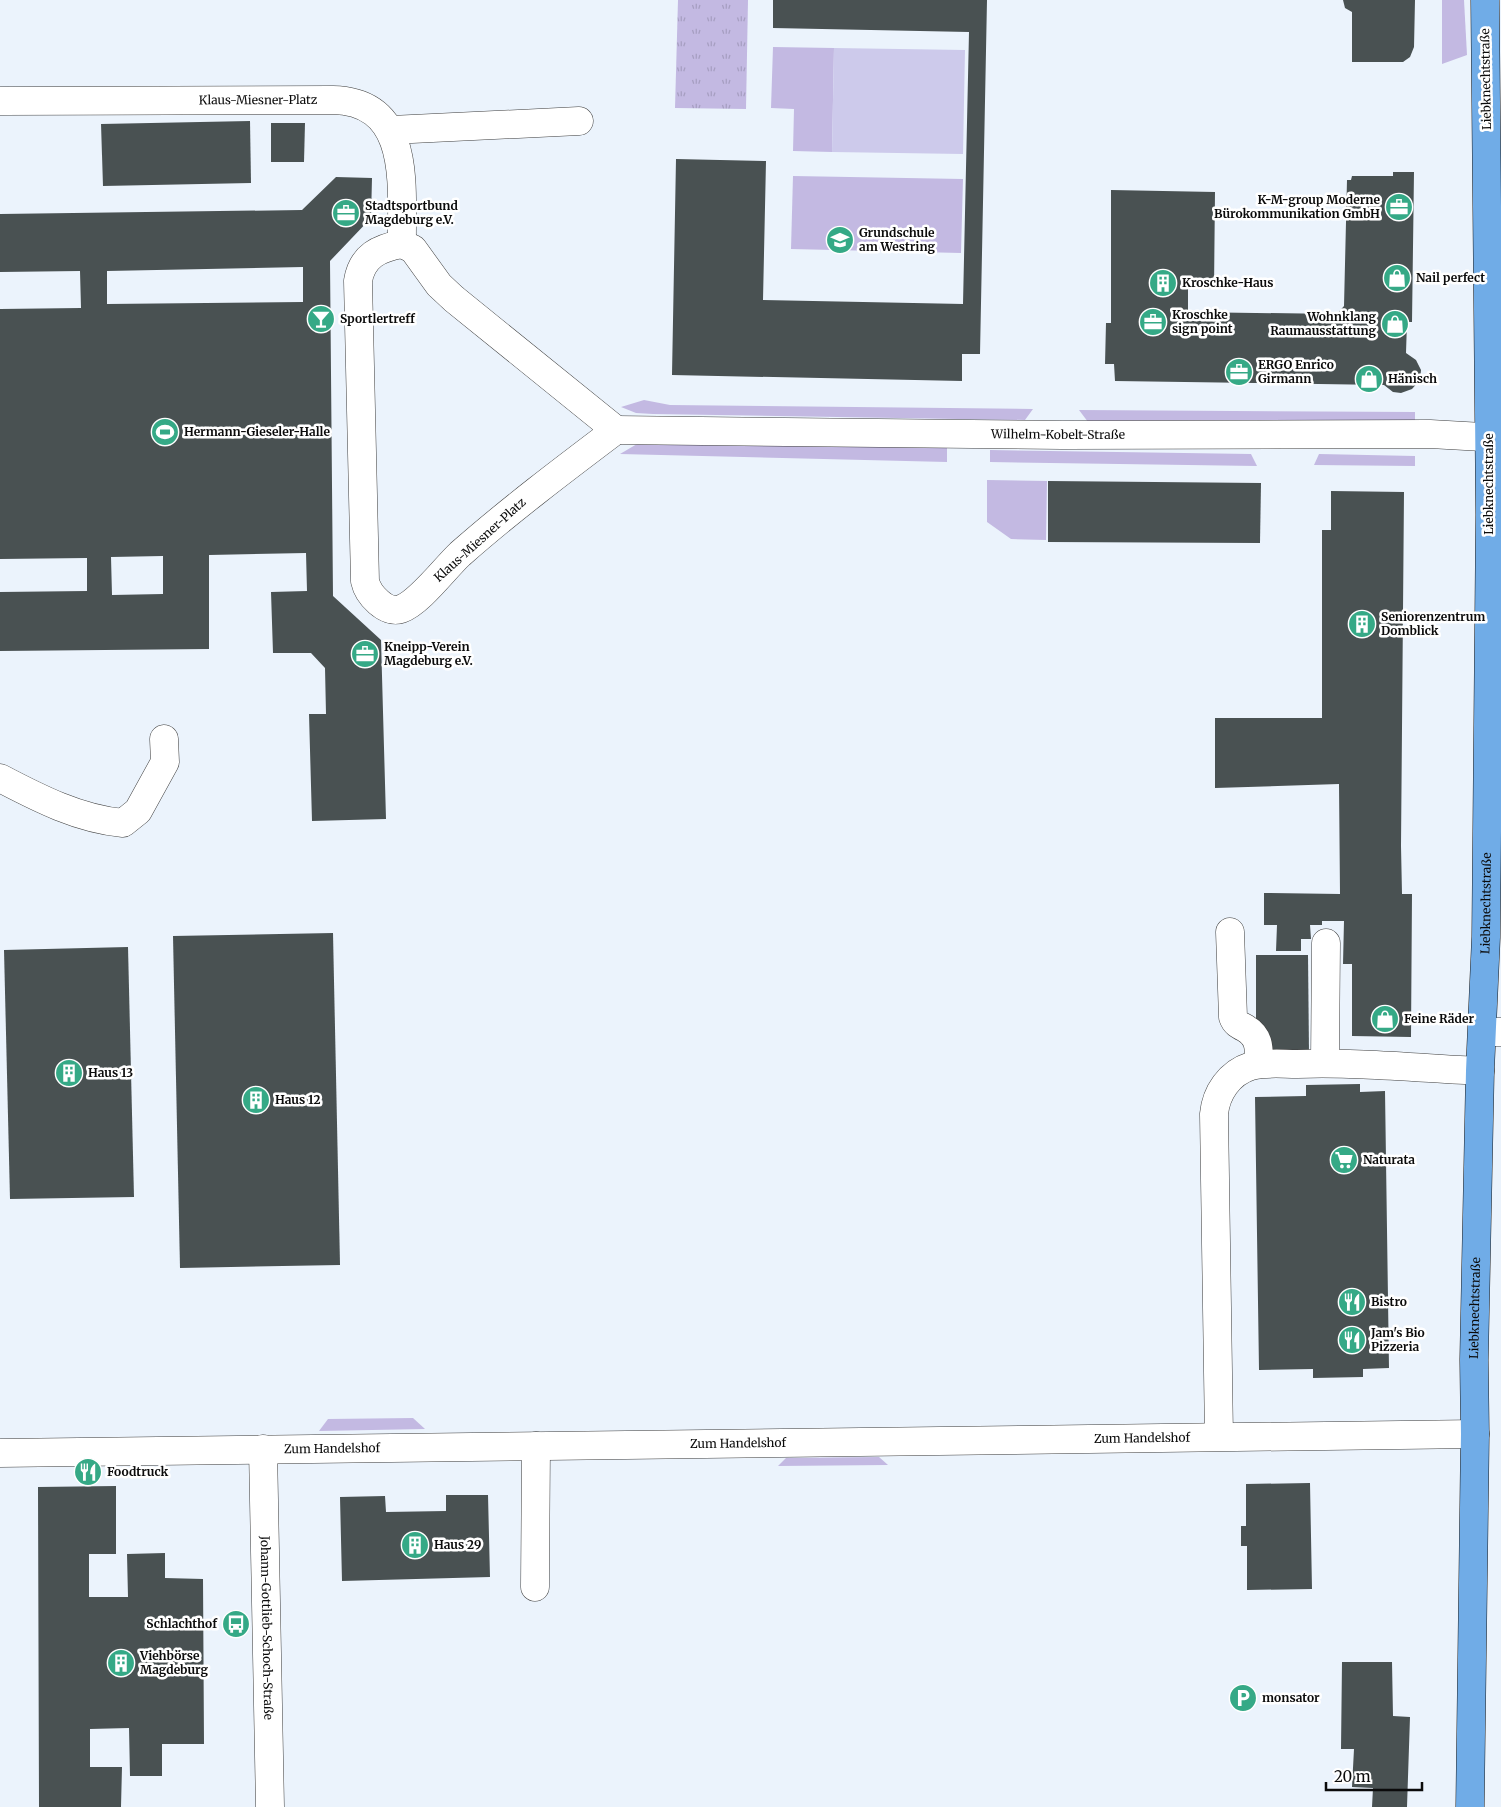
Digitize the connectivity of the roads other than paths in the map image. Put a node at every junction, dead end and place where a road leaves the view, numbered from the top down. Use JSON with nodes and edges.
{"nodes":[{"id":1,"x":1485,"y":0,"type":"edge"},
{"id":2,"x":0,"y":101,"type":"edge"},
{"id":3,"x":579,"y":121,"type":"dead end"},
{"id":4,"x":391,"y":130,"type":"junction"},
{"id":5,"x":402,"y":244,"type":"junction"},
{"id":6,"x":616,"y":430,"type":"junction"},
{"id":7,"x":1495,"y":438,"type":"edge"},
{"id":8,"x":164,"y":738,"type":"dead end"},
{"id":9,"x":0,"y":778,"type":"edge"},
{"id":10,"x":1230,"y":932,"type":"dead end"},
{"id":11,"x":1326,"y":942,"type":"dead end"},
{"id":12,"x":1492,"y":1032,"type":"edge"},
{"id":13,"x":1325,"y":1063,"type":"junction"},
{"id":14,"x":1259,"y":1064,"type":"junction"},
{"id":15,"x":1480,"y":1071,"type":"junction"},
{"id":16,"x":1475,"y":1434,"type":"junction"},
{"id":17,"x":1219,"y":1436,"type":"junction"},
{"id":18,"x":536,"y":1446,"type":"junction"},
{"id":19,"x":263,"y":1449,"type":"junction"},
{"id":20,"x":0,"y":1453,"type":"edge"},
{"id":21,"x":535,"y":1587,"type":"dead end"},
{"id":22,"x":270,"y":1807,"type":"edge"},
{"id":23,"x":1470,"y":1807,"type":"edge"}],
"edges":[{"from":1,"to":7,"type":"main road","name":"Liebknechtstraße"},
{"from":2,"to":4,"type":"street","name":"Klaus-Miesner-Platz"},
{"from":3,"to":4,"type":"street"},
{"from":4,"to":5,"type":"street"},
{"from":5,"to":6,"type":"street"},
{"from":5,"to":6,"type":"street","name":"Klaus-Miesner-Platz"},
{"from":6,"to":7,"type":"street","name":"Wilhelm-Kobelt-Straße"},
{"from":7,"to":12,"type":"main road","name":"Liebknechtstraße"},
{"from":8,"to":9,"type":"street"},
{"from":10,"to":14,"type":"street"},
{"from":11,"to":13,"type":"street"},
{"from":12,"to":15,"type":"main road","name":"Liebknechtstraße"},
{"from":13,"to":14,"type":"street"},
{"from":13,"to":15,"type":"street"},
{"from":14,"to":17,"type":"street"},
{"from":15,"to":16,"type":"main road","name":"Liebknechtstraße"},
{"from":16,"to":17,"type":"street","name":"Zum Handelshof"},
{"from":16,"to":23,"type":"main road","name":"Liebknechtstraße"},
{"from":17,"to":18,"type":"street","name":"Zum Handelshof"},
{"from":18,"to":19,"type":"street","name":"Zum Handelshof"},
{"from":18,"to":21,"type":"street"},
{"from":19,"to":20,"type":"street","name":"Zum Handelshof"},
{"from":19,"to":22,"type":"street","name":"Johann-Gottlieb-Schoch-Straße"}]}
